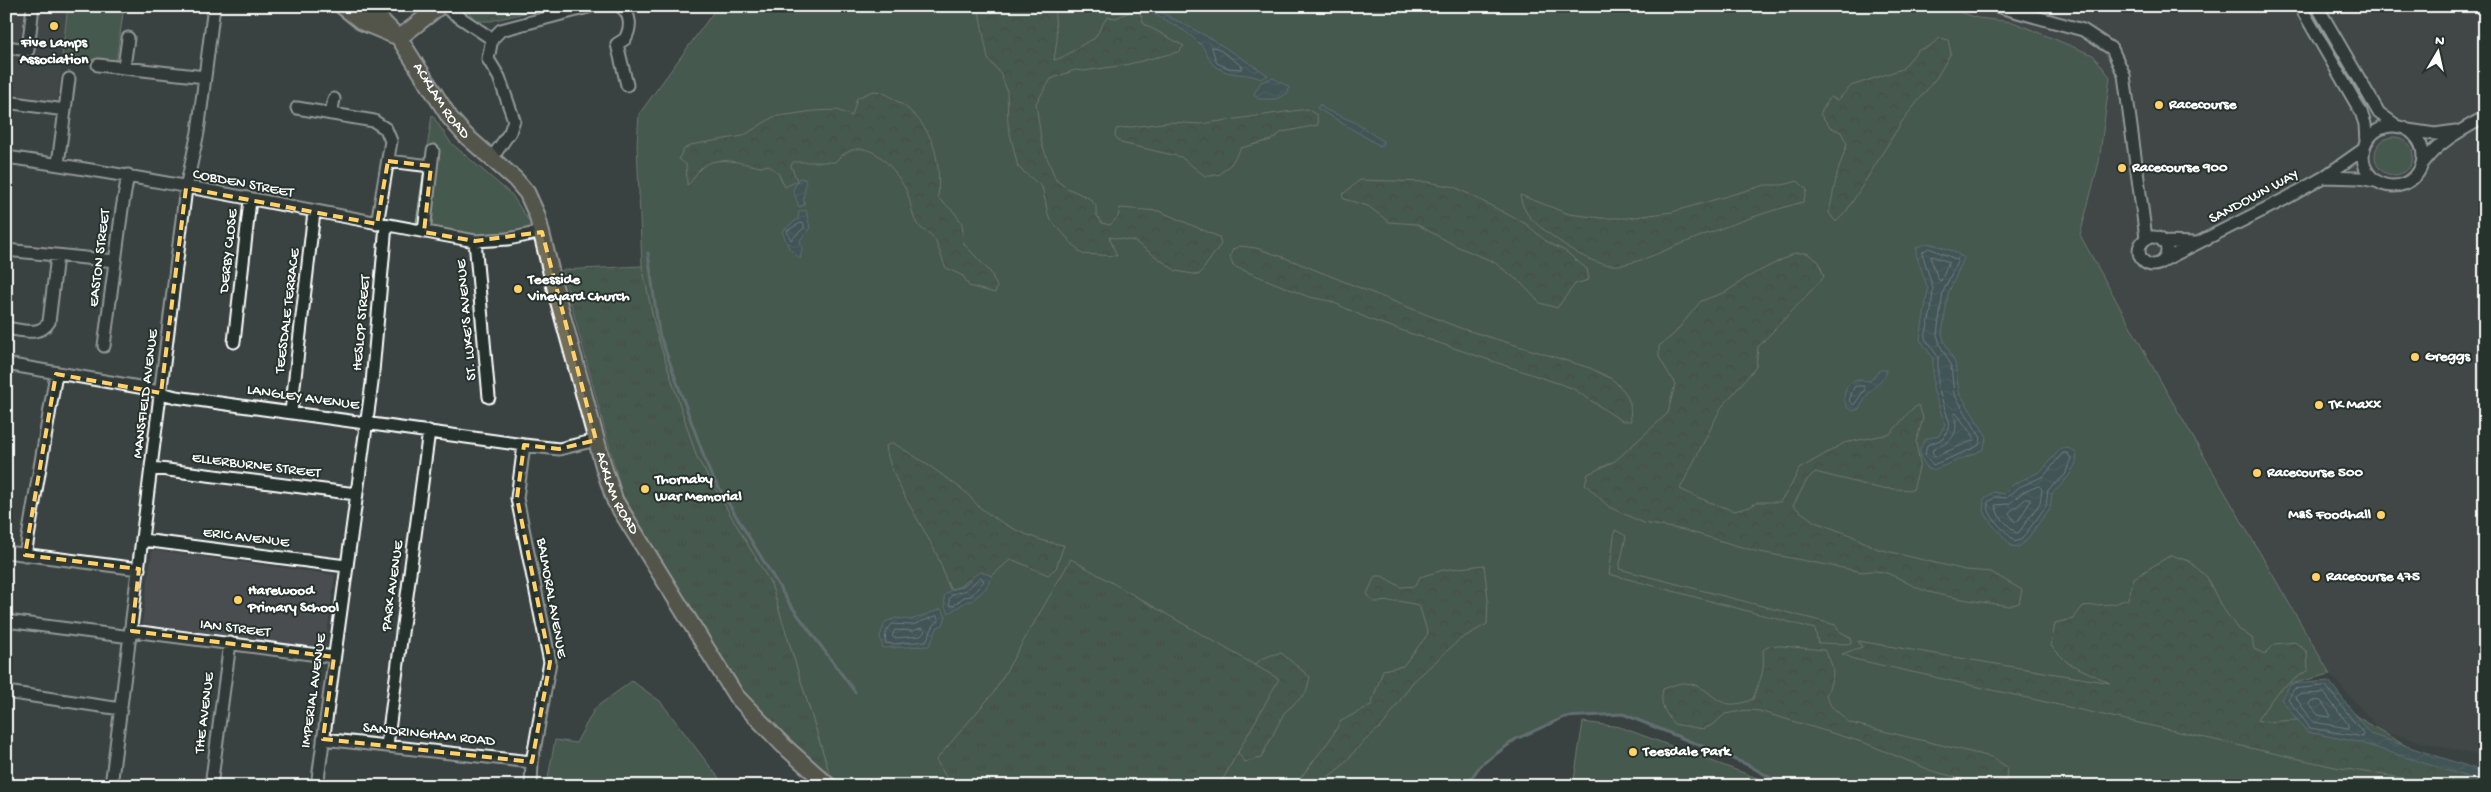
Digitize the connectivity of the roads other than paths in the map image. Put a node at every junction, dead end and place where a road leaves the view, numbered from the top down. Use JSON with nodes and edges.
{"nodes":[{"id":1,"x":33,"y":6,"type":"edge"},
{"id":2,"x":214,"y":6,"type":"edge"},
{"id":3,"x":342,"y":6,"type":"edge"},
{"id":4,"x":367,"y":6,"type":"edge"},
{"id":5,"x":442,"y":6,"type":"edge"},
{"id":6,"x":592,"y":6,"type":"edge"},
{"id":7,"x":620,"y":6,"type":"edge"},
{"id":8,"x":1996,"y":6,"type":"edge"},
{"id":9,"x":2300,"y":6,"type":"edge"},
{"id":10,"x":2317,"y":6,"type":"edge"},
{"id":11,"x":2024,"y":10,"type":"edge"},
{"id":12,"x":128,"y":38,"type":"dead end"},
{"id":13,"x":399,"y":38,"type":"junction"},
{"id":14,"x":492,"y":38,"type":"junction"},
{"id":15,"x":6,"y":47,"type":"edge"},
{"id":16,"x":98,"y":65,"type":"dead end"},
{"id":17,"x":124,"y":67,"type":"junction"},
{"id":18,"x":205,"y":77,"type":"junction"},
{"id":19,"x":69,"y":79,"type":"dead end"},
{"id":20,"x":627,"y":86,"type":"dead end"},
{"id":21,"x":334,"y":99,"type":"dead end"},
{"id":22,"x":6,"y":102,"type":"edge"},
{"id":23,"x":297,"y":108,"type":"dead end"},
{"id":24,"x":65,"y":110,"type":"junction"},
{"id":25,"x":332,"y":114,"type":"junction"},
{"id":26,"x":2485,"y":117,"type":"edge"},
{"id":27,"x":2402,"y":128,"type":"junction"},
{"id":28,"x":2458,"y":131,"type":"junction"},
{"id":29,"x":2365,"y":146,"type":"junction"},
{"id":30,"x":433,"y":151,"type":"dead end"},
{"id":31,"x":6,"y":156,"type":"edge"},
{"id":32,"x":492,"y":158,"type":"junction"},
{"id":33,"x":388,"y":161,"type":"junction"},
{"id":34,"x":2423,"y":163,"type":"junction"},
{"id":35,"x":58,"y":164,"type":"junction"},
{"id":36,"x":431,"y":166,"type":"junction"},
{"id":37,"x":128,"y":175,"type":"junction"},
{"id":38,"x":2324,"y":177,"type":"junction"},
{"id":39,"x":2377,"y":182,"type":"junction"},
{"id":40,"x":186,"y":188,"type":"junction"},
{"id":41,"x":250,"y":200,"type":"junction"},
{"id":42,"x":314,"y":212,"type":"junction"},
{"id":43,"x":381,"y":225,"type":"junction"},
{"id":44,"x":424,"y":232,"type":"junction"},
{"id":45,"x":542,"y":232,"type":"junction"},
{"id":46,"x":2146,"y":238,"type":"junction"},
{"id":47,"x":475,"y":241,"type":"junction"},
{"id":48,"x":2165,"y":242,"type":"junction"},
{"id":49,"x":2197,"y":243,"type":"junction"},
{"id":50,"x":6,"y":250,"type":"edge"},
{"id":51,"x":57,"y":256,"type":"junction"},
{"id":52,"x":2164,"y":260,"type":"junction"},
{"id":53,"x":115,"y":261,"type":"junction"},
{"id":54,"x":6,"y":328,"type":"edge"},
{"id":55,"x":234,"y":342,"type":"dead end"},
{"id":56,"x":104,"y":346,"type":"dead end"},
{"id":57,"x":6,"y":364,"type":"edge"},
{"id":58,"x":56,"y":374,"type":"junction"},
{"id":59,"x":161,"y":393,"type":"junction"},
{"id":60,"x":489,"y":397,"type":"dead end"},
{"id":61,"x":291,"y":412,"type":"junction"},
{"id":62,"x":366,"y":422,"type":"junction"},
{"id":63,"x":430,"y":431,"type":"junction"},
{"id":64,"x":596,"y":440,"type":"junction"},
{"id":65,"x":524,"y":445,"type":"junction"},
{"id":66,"x":152,"y":468,"type":"junction"},
{"id":67,"x":356,"y":494,"type":"junction"},
{"id":68,"x":143,"y":540,"type":"junction"},
{"id":69,"x":6,"y":552,"type":"edge"},
{"id":70,"x":25,"y":555,"type":"junction"},
{"id":71,"x":346,"y":566,"type":"junction"},
{"id":72,"x":139,"y":569,"type":"junction"},
{"id":73,"x":6,"y":621,"type":"edge"},
{"id":74,"x":131,"y":634,"type":"junction"},
{"id":75,"x":230,"y":643,"type":"junction"},
{"id":76,"x":334,"y":657,"type":"junction"},
{"id":77,"x":6,"y":692,"type":"edge"},
{"id":78,"x":121,"y":709,"type":"junction"},
{"id":79,"x":323,"y":739,"type":"junction"},
{"id":80,"x":387,"y":745,"type":"junction"},
{"id":81,"x":532,"y":762,"type":"junction"},
{"id":82,"x":111,"y":786,"type":"edge"},
{"id":83,"x":211,"y":786,"type":"edge"},
{"id":84,"x":317,"y":786,"type":"edge"},
{"id":85,"x":531,"y":786,"type":"edge"},
{"id":86,"x":829,"y":786,"type":"edge"}],
"edges":[{"from":1,"to":15,"type":"street"},
{"from":2,"to":18,"type":"street","name":"MANSFIELD AVENUE"},
{"from":3,"to":13,"type":"main road"},
{"from":4,"to":13,"type":"main road","name":"ACKLAM ROAD"},
{"from":5,"to":13,"type":"main road"},
{"from":5,"to":14,"type":"street"},
{"from":6,"to":14,"type":"street"},
{"from":7,"to":20,"type":"street"},
{"from":8,"to":11,"type":"street"},
{"from":9,"to":29,"type":"street"},
{"from":10,"to":27,"type":"street"},
{"from":11,"to":46,"type":"street"},
{"from":12,"to":17,"type":"street"},
{"from":13,"to":32,"type":"main road","name":"ACKLAM ROAD"},
{"from":14,"to":32,"type":"street"},
{"from":16,"to":17,"type":"street"},
{"from":17,"to":18,"type":"street"},
{"from":18,"to":40,"type":"street","name":"MANSFIELD AVENUE"},
{"from":19,"to":24,"type":"street"},
{"from":21,"to":25,"type":"street"},
{"from":22,"to":24,"type":"street"},
{"from":23,"to":25,"type":"street","name":"HESLOP STREET"},
{"from":24,"to":35,"type":"street"},
{"from":25,"to":33,"type":"street","name":"HESLOP STREET"},
{"from":26,"to":28,"type":"street"},
{"from":27,"to":28,"type":"street"},
{"from":27,"to":29,"type":"street"},
{"from":27,"to":34,"type":"street"},
{"from":28,"to":34,"type":"street"},
{"from":29,"to":38,"type":"street","name":"SANDOWN WAY"},
{"from":29,"to":39,"type":"street"},
{"from":30,"to":36,"type":"street"},
{"from":31,"to":35,"type":"street","name":"COBDEN STREET"},
{"from":32,"to":45,"type":"main road","name":"ACKLAM ROAD"},
{"from":33,"to":36,"type":"street"},
{"from":33,"to":43,"type":"street","name":"HESLOP STREET"},
{"from":34,"to":39,"type":"street"},
{"from":35,"to":37,"type":"street","name":"COBDEN STREET"},
{"from":36,"to":44,"type":"street"},
{"from":37,"to":40,"type":"street","name":"COBDEN STREET"},
{"from":37,"to":53,"type":"street","name":"EASTON STREET"},
{"from":38,"to":39,"type":"street"},
{"from":38,"to":49,"type":"street","name":"SANDOWN WAY"},
{"from":40,"to":41,"type":"street","name":"COBDEN STREET"},
{"from":40,"to":59,"type":"street","name":"MANSFIELD AVENUE"},
{"from":41,"to":42,"type":"street","name":"COBDEN STREET"},
{"from":41,"to":55,"type":"street","name":"DERBY CLOSE"},
{"from":42,"to":43,"type":"street","name":"COBDEN STREET"},
{"from":42,"to":61,"type":"street","name":"TEESDALE TERRACE"},
{"from":43,"to":44,"type":"street","name":"COBDEN STREET"},
{"from":43,"to":62,"type":"street","name":"HESLOP STREET"},
{"from":44,"to":47,"type":"street","name":"COBDEN STREET"},
{"from":45,"to":47,"type":"street","name":"COBDEN STREET"},
{"from":45,"to":64,"type":"main road","name":"ACKLAM ROAD"},
{"from":46,"to":48,"type":"street"},
{"from":46,"to":52,"type":"street"},
{"from":47,"to":60,"type":"street","name":"ST. LUKE'S AVENUE"},
{"from":48,"to":49,"type":"street"},
{"from":48,"to":52,"type":"street"},
{"from":49,"to":52,"type":"street","name":"SANDOWN WAY"},
{"from":50,"to":51,"type":"street"},
{"from":51,"to":53,"type":"street"},
{"from":51,"to":54,"type":"street"},
{"from":53,"to":56,"type":"street","name":"EASTON STREET"},
{"from":57,"to":58,"type":"street","name":"LANGLEY AVENUE"},
{"from":58,"to":59,"type":"street","name":"LANGLEY AVENUE"},
{"from":58,"to":70,"type":"street"},
{"from":59,"to":61,"type":"street","name":"LANGLEY AVENUE"},
{"from":59,"to":66,"type":"street","name":"MANSFIELD AVENUE"},
{"from":61,"to":62,"type":"street","name":"LANGLEY AVENUE"},
{"from":62,"to":63,"type":"street","name":"LANGLEY AVENUE"},
{"from":62,"to":67,"type":"street","name":"IMPERIAL AVENUE"},
{"from":63,"to":65,"type":"street","name":"LANGLEY AVENUE"},
{"from":63,"to":80,"type":"street","name":"PARK AVENUE"},
{"from":64,"to":65,"type":"street","name":"LANGLEY AVENUE"},
{"from":64,"to":86,"type":"main road","name":"ACKLAM ROAD"},
{"from":65,"to":81,"type":"street","name":"BALMORAL AVENUE"},
{"from":66,"to":67,"type":"street","name":"ELLERBURNE STREET"},
{"from":66,"to":68,"type":"street","name":"MANSFIELD AVENUE"},
{"from":67,"to":71,"type":"street","name":"IMPERIAL AVENUE"},
{"from":68,"to":71,"type":"street","name":"ERIC AVENUE"},
{"from":68,"to":72,"type":"street","name":"MANSFIELD AVENUE"},
{"from":69,"to":70,"type":"street"},
{"from":70,"to":72,"type":"street"},
{"from":71,"to":76,"type":"street","name":"IMPERIAL AVENUE"},
{"from":72,"to":74,"type":"street","name":"MANSFIELD AVENUE"},
{"from":73,"to":74,"type":"street","name":"IAN STREET"},
{"from":74,"to":75,"type":"street","name":"IAN STREET"},
{"from":74,"to":78,"type":"street","name":"MANSFIELD AVENUE"},
{"from":75,"to":76,"type":"street","name":"IAN STREET"},
{"from":75,"to":83,"type":"street","name":"THE AVENUE"},
{"from":76,"to":79,"type":"street","name":"IMPERIAL AVENUE"},
{"from":77,"to":78,"type":"street"},
{"from":78,"to":82,"type":"street","name":"MANSFIELD AVENUE"},
{"from":79,"to":80,"type":"street","name":"SANDRINGHAM ROAD"},
{"from":79,"to":84,"type":"street","name":"IMPERIAL AVENUE"},
{"from":80,"to":81,"type":"street","name":"SANDRINGHAM ROAD"},
{"from":81,"to":85,"type":"street","name":"BALMORAL AVENUE"}]}
